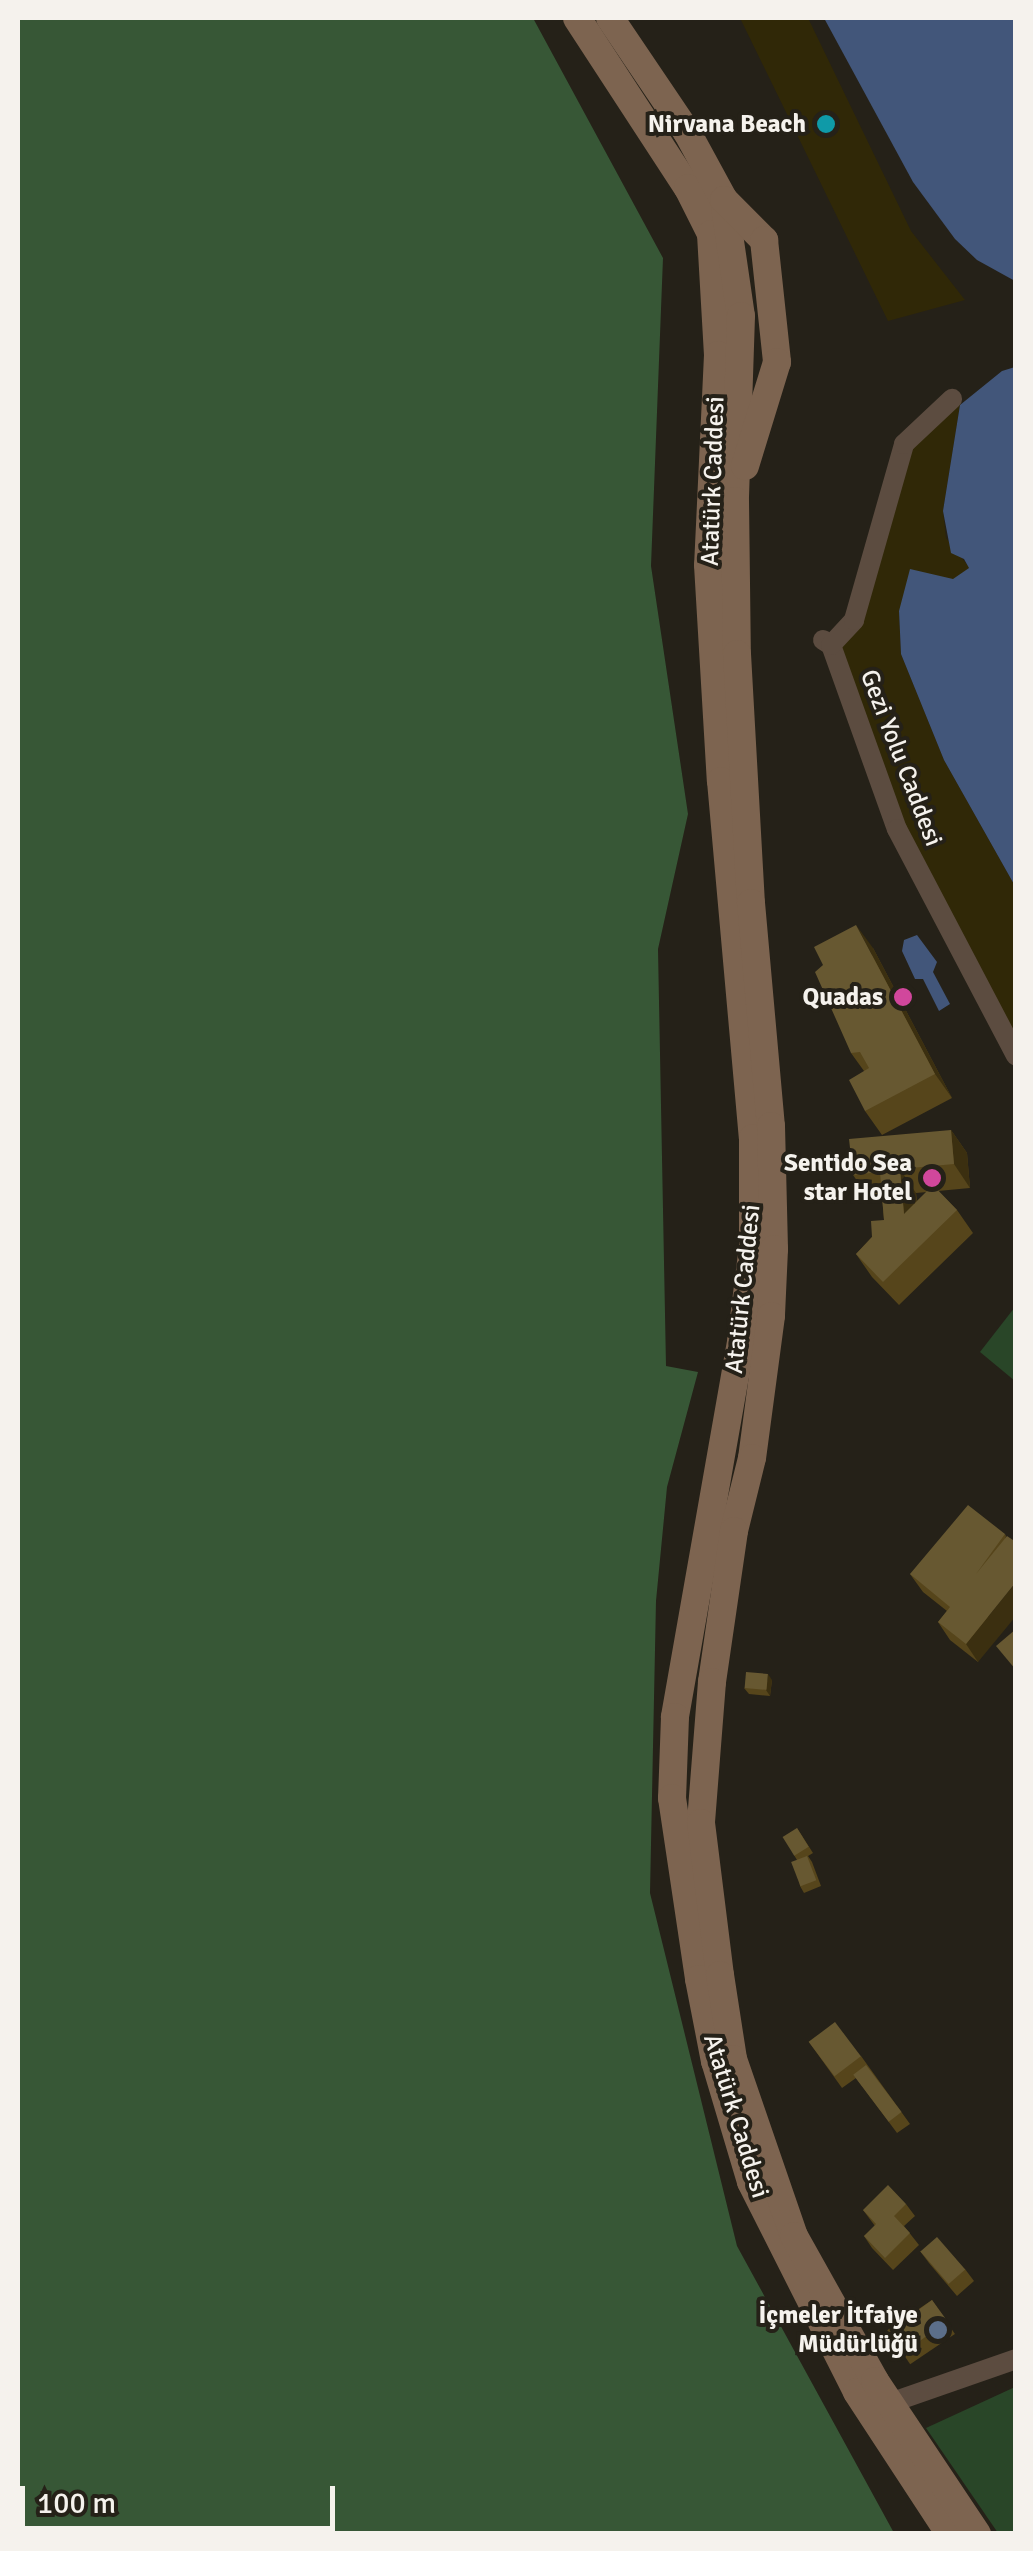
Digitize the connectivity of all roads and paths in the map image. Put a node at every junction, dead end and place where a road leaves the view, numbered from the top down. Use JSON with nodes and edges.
{"nodes":[{"id":1,"x":577,"y":18,"type":"edge"},
{"id":2,"x":610,"y":18,"type":"edge"},
{"id":3,"x":952,"y":398,"type":"dead end"},
{"id":4,"x":1016,"y":1056,"type":"edge"},
{"id":5,"x":1016,"y":2359,"type":"edge"},
{"id":6,"x":890,"y":2404,"type":"junction"},
{"id":7,"x":950,"y":2534,"type":"edge"},
{"id":8,"x":977,"y":2534,"type":"edge"}],
"edges":[{"from":1,"to":7,"type":"street","name":"Atatürk Caddesi"},
{"from":2,"to":6,"type":"street","name":"Atatürk Caddesi"},
{"from":3,"to":4,"type":"street","name":"Gezi Yolu Caddesi"},
{"from":5,"to":6,"type":"street"},
{"from":6,"to":8,"type":"street","name":"Atatürk Caddesi"}]}
